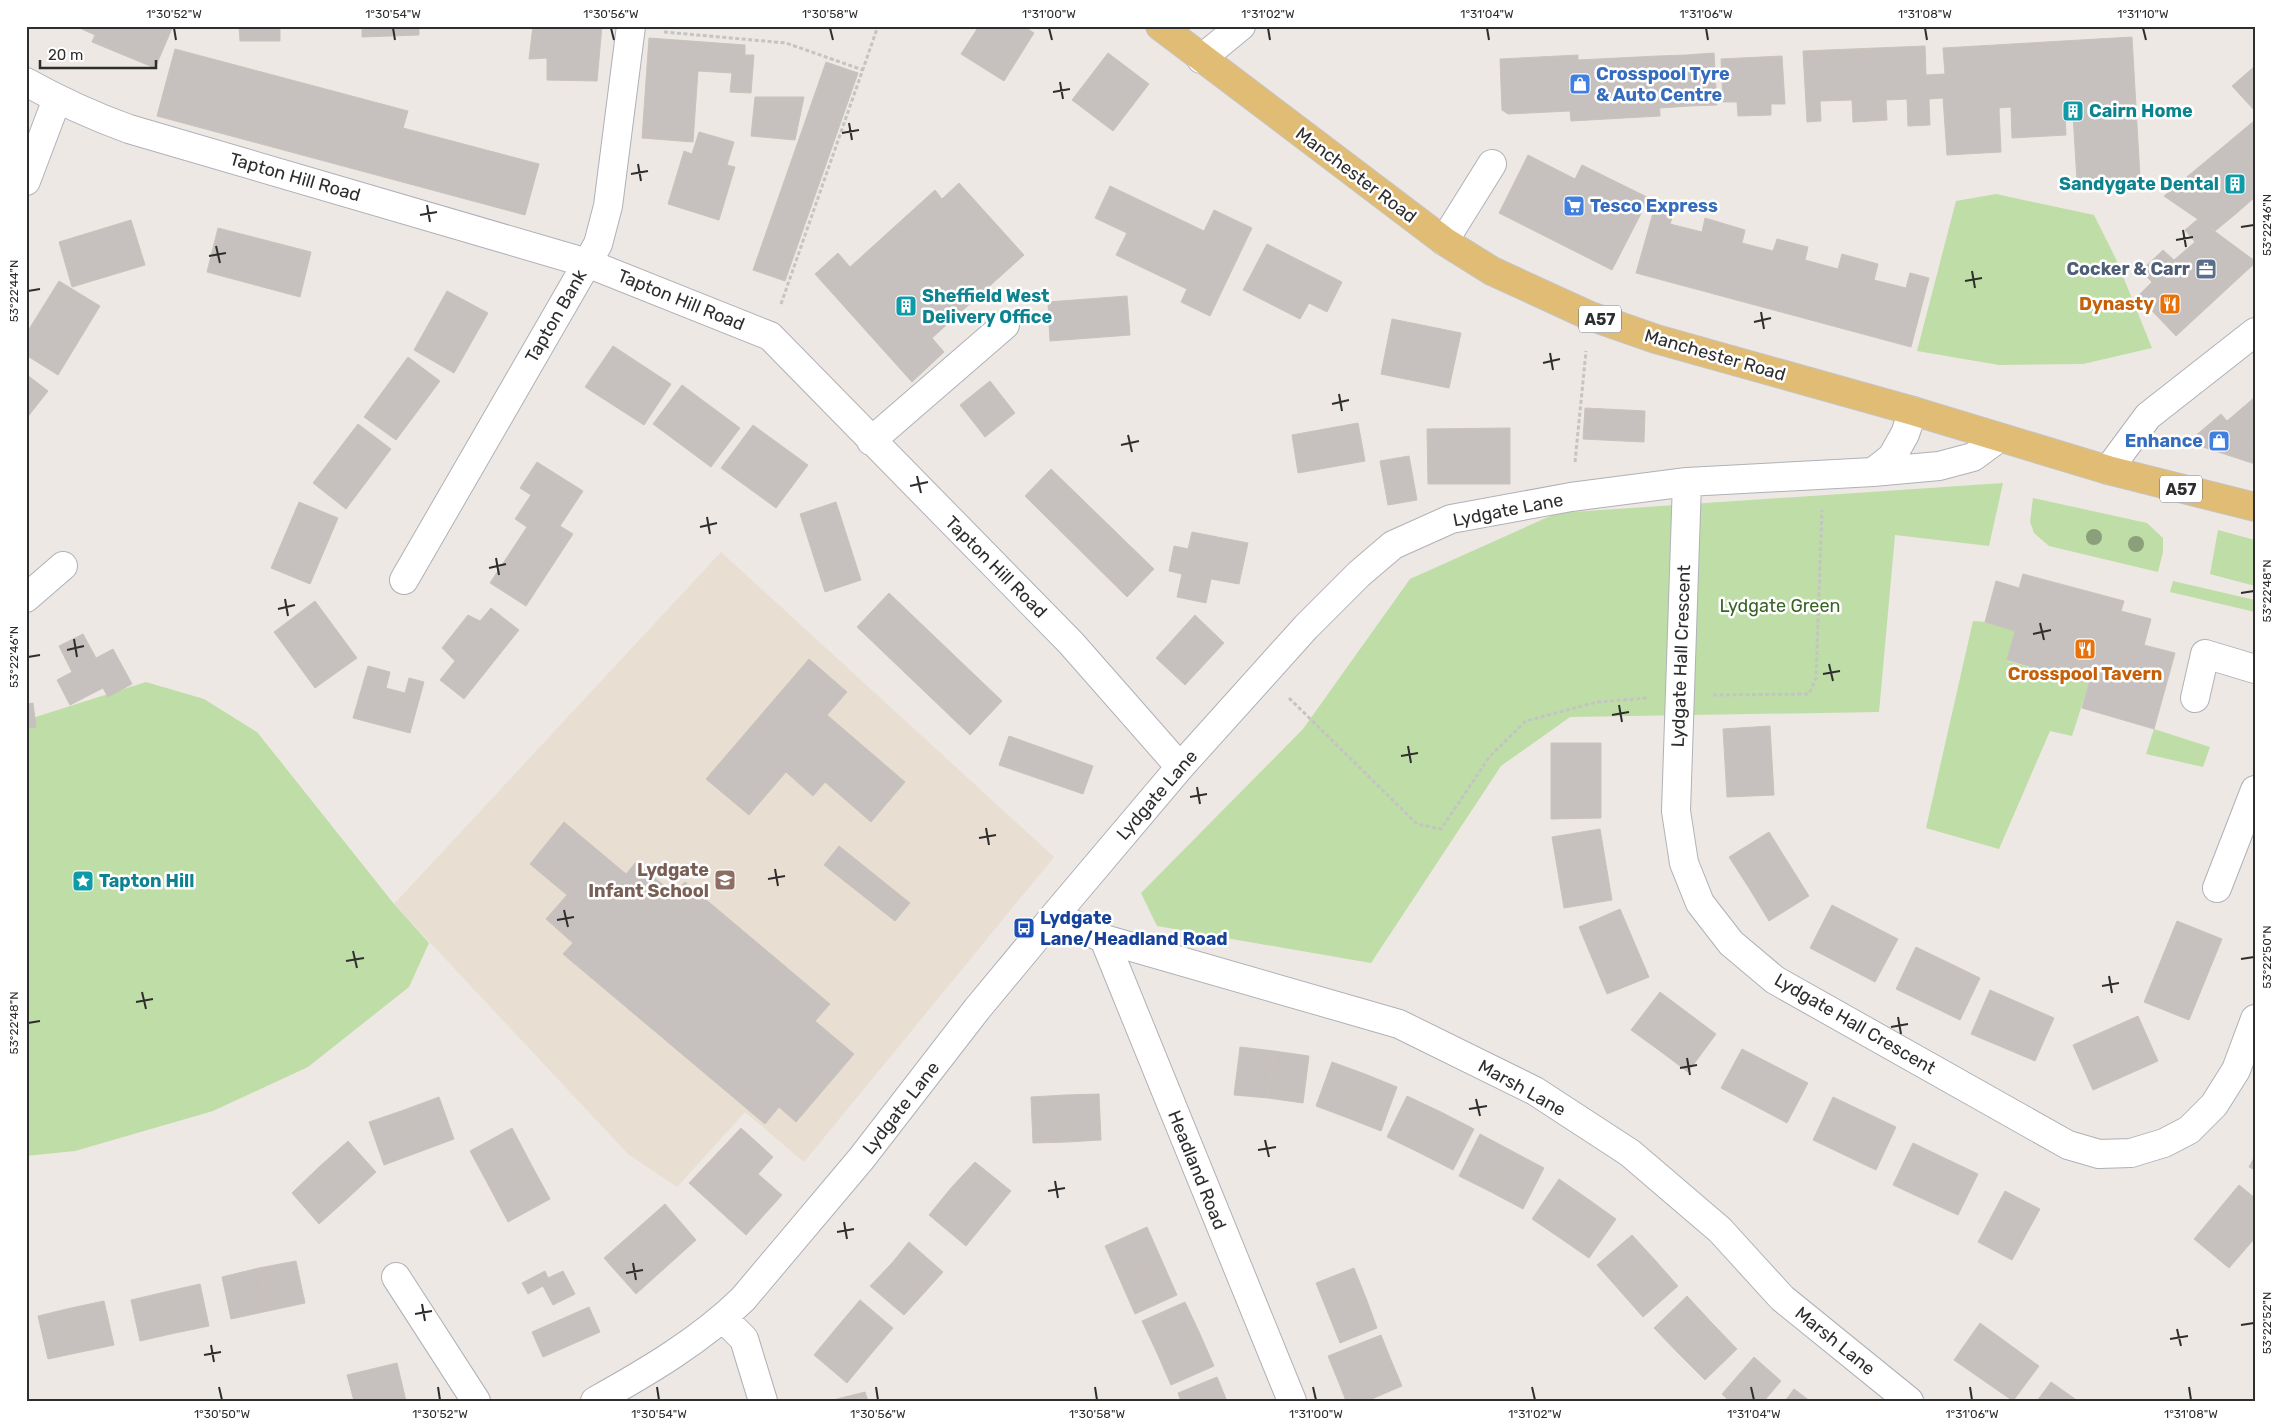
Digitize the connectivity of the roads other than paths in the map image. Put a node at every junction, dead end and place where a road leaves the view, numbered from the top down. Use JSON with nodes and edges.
{"nodes":[{"id":1,"x":1160,"y":26,"type":"edge"},
{"id":2,"x":1241,"y":26,"type":"edge"},
{"id":3,"x":643,"y":29,"type":"edge"},
{"id":4,"x":1202,"y":59,"type":"junction"},
{"id":5,"x":26,"y":82,"type":"edge"},
{"id":6,"x":57,"y":99,"type":"junction"},
{"id":7,"x":1492,"y":164,"type":"dead end"},
{"id":8,"x":26,"y":181,"type":"edge"},
{"id":9,"x":1444,"y":241,"type":"junction"},
{"id":10,"x":587,"y":262,"type":"junction"},
{"id":11,"x":1005,"y":325,"type":"dead end"},
{"id":12,"x":2255,"y":332,"type":"edge"},
{"id":13,"x":1913,"y":411,"type":"junction"},
{"id":14,"x":1999,"y":438,"type":"junction"},
{"id":15,"x":871,"y":441,"type":"junction"},
{"id":16,"x":2108,"y":470,"type":"junction"},
{"id":17,"x":1873,"y":472,"type":"junction"},
{"id":18,"x":1687,"y":482,"type":"junction"},
{"id":19,"x":2255,"y":507,"type":"edge"},
{"id":20,"x":63,"y":566,"type":"dead end"},
{"id":21,"x":404,"y":580,"type":"dead end"},
{"id":22,"x":26,"y":598,"type":"edge"},
{"id":23,"x":2255,"y":669,"type":"edge"},
{"id":24,"x":2195,"y":698,"type":"dead end"},
{"id":25,"x":1180,"y":767,"type":"junction"},
{"id":26,"x":2255,"y":790,"type":"edge"},
{"id":27,"x":2217,"y":888,"type":"dead end"},
{"id":28,"x":1055,"y":915,"type":"junction"},
{"id":29,"x":1104,"y":939,"type":"junction"},
{"id":30,"x":2255,"y":1019,"type":"edge"},
{"id":31,"x":396,"y":1277,"type":"dead end"},
{"id":32,"x":723,"y":1318,"type":"junction"},
{"id":33,"x":476,"y":1401,"type":"edge"},
{"id":34,"x":595,"y":1401,"type":"edge"},
{"id":35,"x":763,"y":1401,"type":"edge"},
{"id":36,"x":1292,"y":1401,"type":"edge"},
{"id":37,"x":1909,"y":1401,"type":"edge"}],
"edges":[{"from":1,"to":4,"type":"main road","name":"Manchester Road","number":"A57"},
{"from":2,"to":4,"type":"street"},
{"from":3,"to":10,"type":"street","name":"Tapton Bank"},
{"from":4,"to":9,"type":"main road","name":"Manchester Road","number":"A57"},
{"from":5,"to":6,"type":"street","name":"Tapton Hill Road"},
{"from":6,"to":8,"type":"street"},
{"from":6,"to":10,"type":"street","name":"Tapton Hill Road"},
{"from":7,"to":9,"type":"street"},
{"from":9,"to":13,"type":"main road","name":"Manchester Road","number":"A57"},
{"from":10,"to":15,"type":"street","name":"Tapton Hill Road"},
{"from":10,"to":21,"type":"street","name":"Tapton Bank"},
{"from":11,"to":15,"type":"street"},
{"from":12,"to":16,"type":"street"},
{"from":13,"to":14,"type":"main road","name":"Manchester Road","number":"A57"},
{"from":13,"to":17,"type":"street"},
{"from":14,"to":16,"type":"main road","name":"Manchester Road","number":"A57"},
{"from":14,"to":17,"type":"street","name":"Lydgate Lane"},
{"from":15,"to":25,"type":"street","name":"Tapton Hill Road"},
{"from":16,"to":19,"type":"main road","name":"Manchester Road","number":"A57"},
{"from":17,"to":18,"type":"street","name":"Lydgate Lane"},
{"from":18,"to":25,"type":"street","name":"Lydgate Lane"},
{"from":18,"to":30,"type":"street","name":"Lydgate Hall Crescent"},
{"from":20,"to":22,"type":"street"},
{"from":23,"to":24,"type":"street"},
{"from":25,"to":28,"type":"street","name":"Lydgate Lane"},
{"from":26,"to":27,"type":"street"},
{"from":28,"to":29,"type":"street","name":"Marsh Lane"},
{"from":28,"to":32,"type":"street","name":"Lydgate Lane"},
{"from":29,"to":36,"type":"street","name":"Headland Road"},
{"from":29,"to":37,"type":"street","name":"Marsh Lane"},
{"from":31,"to":33,"type":"street"},
{"from":32,"to":34,"type":"street","name":"Lydgate Lane"},
{"from":32,"to":35,"type":"street"}]}
